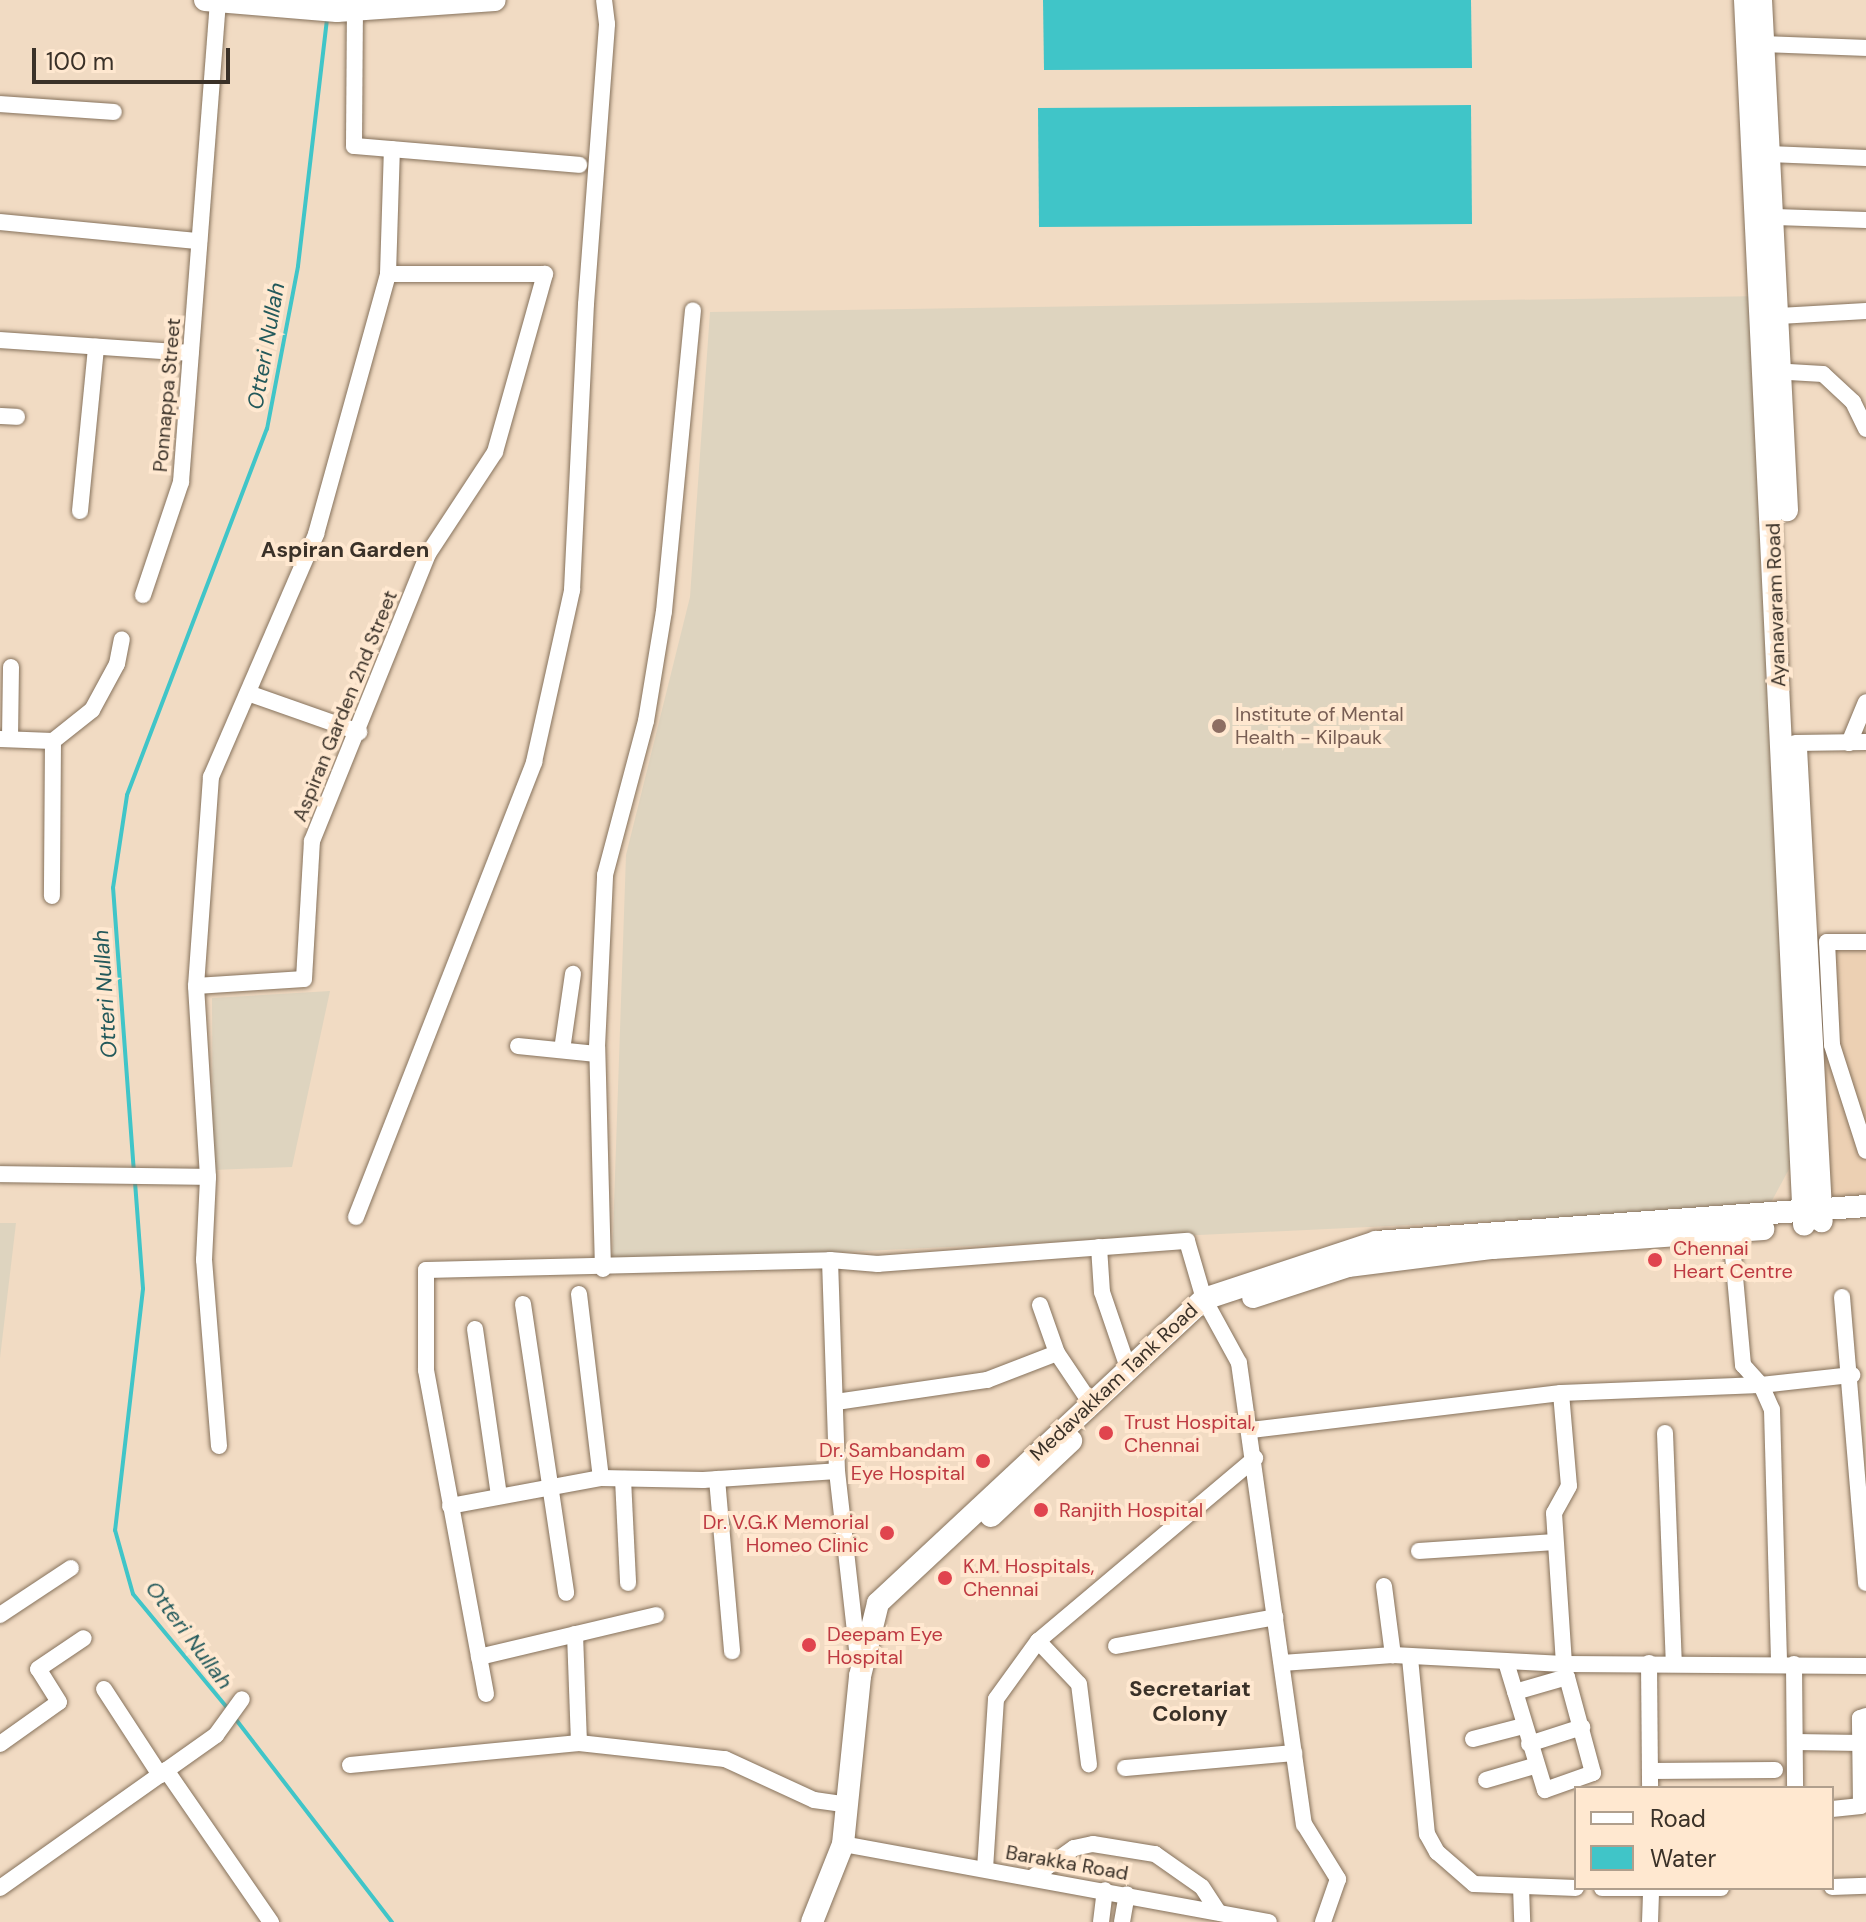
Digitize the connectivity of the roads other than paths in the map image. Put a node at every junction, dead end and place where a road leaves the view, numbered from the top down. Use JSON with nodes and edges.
{"nodes":[{"id":1,"x":495,"y":0,"type":"edge"},
{"id":2,"x":604,"y":0,"type":"edge"},
{"id":3,"x":1745,"y":0,"type":"edge"},
{"id":4,"x":1761,"y":0,"type":"edge"},
{"id":5,"x":212,"y":1,"type":"edge"},
{"id":6,"x":349,"y":7,"type":"edge"},
{"id":7,"x":1764,"y":44,"type":"junction"},
{"id":8,"x":1866,"y":48,"type":"edge"},
{"id":9,"x":0,"y":104,"type":"edge"},
{"id":10,"x":114,"y":112,"type":"dead end"},
{"id":11,"x":392,"y":149,"type":"junction"},
{"id":12,"x":1769,"y":154,"type":"junction"},
{"id":13,"x":1866,"y":158,"type":"edge"},
{"id":14,"x":579,"y":165,"type":"dead end"},
{"id":15,"x":1775,"y":217,"type":"junction"},
{"id":16,"x":1866,"y":220,"type":"edge"},
{"id":17,"x":0,"y":222,"type":"edge"},
{"id":18,"x":199,"y":241,"type":"junction"},
{"id":19,"x":388,"y":274,"type":"junction"},
{"id":20,"x":693,"y":310,"type":"dead end"},
{"id":21,"x":1866,"y":311,"type":"edge"},
{"id":22,"x":1779,"y":316,"type":"junction"},
{"id":23,"x":0,"y":340,"type":"edge"},
{"id":24,"x":96,"y":347,"type":"junction"},
{"id":25,"x":191,"y":353,"type":"junction"},
{"id":26,"x":1774,"y":371,"type":"junction"},
{"id":27,"x":1866,"y":425,"type":"edge"},
{"id":28,"x":80,"y":511,"type":"dead end"},
{"id":29,"x":143,"y":595,"type":"dead end"},
{"id":30,"x":122,"y":639,"type":"dead end"},
{"id":31,"x":11,"y":667,"type":"dead end"},
{"id":32,"x":248,"y":693,"type":"junction"},
{"id":33,"x":1866,"y":702,"type":"edge"},
{"id":34,"x":359,"y":732,"type":"junction"},
{"id":35,"x":5,"y":739,"type":"edge"},
{"id":36,"x":53,"y":741,"type":"junction"},
{"id":37,"x":1858,"y":742,"type":"edge"},
{"id":38,"x":1795,"y":743,"type":"junction"},
{"id":39,"x":52,"y":896,"type":"dead end"},
{"id":40,"x":1866,"y":942,"type":"edge"},
{"id":41,"x":573,"y":974,"type":"dead end"},
{"id":42,"x":196,"y":986,"type":"junction"},
{"id":43,"x":518,"y":1046,"type":"dead end"},
{"id":44,"x":562,"y":1050,"type":"junction"},
{"id":45,"x":597,"y":1054,"type":"junction"},
{"id":46,"x":1866,"y":1151,"type":"edge"},
{"id":47,"x":0,"y":1174,"type":"edge"},
{"id":48,"x":208,"y":1177,"type":"junction"},
{"id":49,"x":1866,"y":1206,"type":"edge"},
{"id":50,"x":1812,"y":1216,"type":"junction"},
{"id":51,"x":356,"y":1217,"type":"dead end"},
{"id":52,"x":1866,"y":1222,"type":"edge"},
{"id":53,"x":1731,"y":1233,"type":"junction"},
{"id":54,"x":1099,"y":1247,"type":"junction"},
{"id":55,"x":830,"y":1260,"type":"junction"},
{"id":56,"x":603,"y":1269,"type":"junction"},
{"id":57,"x":579,"y":1294,"type":"dead end"},
{"id":58,"x":1842,"y":1297,"type":"dead end"},
{"id":59,"x":523,"y":1304,"type":"dead end"},
{"id":60,"x":1040,"y":1305,"type":"dead end"},
{"id":61,"x":1208,"y":1305,"type":"junction"},
{"id":62,"x":475,"y":1329,"type":"dead end"},
{"id":63,"x":1057,"y":1353,"type":"junction"},
{"id":64,"x":1129,"y":1371,"type":"junction"},
{"id":65,"x":1852,"y":1375,"type":"junction"},
{"id":66,"x":1761,"y":1385,"type":"junction"},
{"id":67,"x":1561,"y":1393,"type":"junction"},
{"id":68,"x":836,"y":1402,"type":"junction"},
{"id":69,"x":1092,"y":1405,"type":"junction"},
{"id":70,"x":1251,"y":1430,"type":"junction"},
{"id":71,"x":1665,"y":1433,"type":"dead end"},
{"id":72,"x":219,"y":1446,"type":"dead end"},
{"id":73,"x":1255,"y":1458,"type":"junction"},
{"id":74,"x":837,"y":1471,"type":"junction"},
{"id":75,"x":601,"y":1478,"type":"junction"},
{"id":76,"x":623,"y":1479,"type":"junction"},
{"id":77,"x":717,"y":1479,"type":"junction"},
{"id":78,"x":547,"y":1486,"type":"junction"},
{"id":79,"x":499,"y":1495,"type":"junction"},
{"id":80,"x":450,"y":1506,"type":"junction"},
{"id":81,"x":1555,"y":1542,"type":"junction"},
{"id":82,"x":1419,"y":1551,"type":"dead end"},
{"id":83,"x":71,"y":1568,"type":"dead end"},
{"id":84,"x":628,"y":1583,"type":"dead end"},
{"id":85,"x":1866,"y":1583,"type":"edge"},
{"id":86,"x":1384,"y":1586,"type":"dead end"},
{"id":87,"x":566,"y":1593,"type":"dead end"},
{"id":88,"x":0,"y":1615,"type":"edge"},
{"id":89,"x":656,"y":1615,"type":"dead end"},
{"id":90,"x":1275,"y":1617,"type":"junction"},
{"id":91,"x":575,"y":1634,"type":"junction"},
{"id":92,"x":84,"y":1638,"type":"dead end"},
{"id":93,"x":1038,"y":1641,"type":"junction"},
{"id":94,"x":1116,"y":1646,"type":"dead end"},
{"id":95,"x":732,"y":1651,"type":"dead end"},
{"id":96,"x":1401,"y":1656,"type":"junction"},
{"id":97,"x":479,"y":1657,"type":"junction"},
{"id":98,"x":1506,"y":1662,"type":"junction"},
{"id":99,"x":1282,"y":1663,"type":"junction"},
{"id":100,"x":1649,"y":1663,"type":"junction"},
{"id":101,"x":1674,"y":1663,"type":"junction"},
{"id":102,"x":1564,"y":1664,"type":"junction"},
{"id":103,"x":1786,"y":1664,"type":"junction"},
{"id":104,"x":1866,"y":1666,"type":"edge"},
{"id":105,"x":860,"y":1676,"type":"junction"},
{"id":106,"x":104,"y":1689,"type":"dead end"},
{"id":107,"x":1515,"y":1692,"type":"junction"},
{"id":108,"x":486,"y":1694,"type":"dead end"},
{"id":109,"x":242,"y":1699,"type":"dead end"},
{"id":110,"x":1866,"y":1716,"type":"edge"},
{"id":111,"x":1523,"y":1726,"type":"junction"},
{"id":112,"x":1582,"y":1727,"type":"junction"},
{"id":113,"x":1473,"y":1739,"type":"dead end"},
{"id":114,"x":1795,"y":1742,"type":"junction"},
{"id":115,"x":579,"y":1743,"type":"junction"},
{"id":116,"x":1861,"y":1743,"type":"junction"},
{"id":117,"x":0,"y":1744,"type":"edge"},
{"id":118,"x":1529,"y":1744,"type":"junction"},
{"id":119,"x":1294,"y":1753,"type":"junction"},
{"id":120,"x":1089,"y":1764,"type":"dead end"},
{"id":121,"x":350,"y":1765,"type":"dead end"},
{"id":122,"x":1534,"y":1766,"type":"junction"},
{"id":123,"x":1125,"y":1768,"type":"dead end"},
{"id":124,"x":1775,"y":1770,"type":"dead end"},
{"id":125,"x":1650,"y":1771,"type":"junction"},
{"id":126,"x":163,"y":1772,"type":"junction"},
{"id":127,"x":1486,"y":1780,"type":"dead end"},
{"id":128,"x":1650,"y":1786,"type":"edge"},
{"id":129,"x":1795,"y":1786,"type":"edge"},
{"id":130,"x":849,"y":1805,"type":"junction"},
{"id":131,"x":1834,"y":1809,"type":"edge"},
{"id":132,"x":850,"y":1845,"type":"junction"},
{"id":133,"x":985,"y":1869,"type":"junction"},
{"id":134,"x":1033,"y":1877,"type":"junction"},
{"id":135,"x":1866,"y":1886,"type":"edge"},
{"id":136,"x":1521,"y":1887,"type":"junction"},
{"id":137,"x":1834,"y":1887,"type":"edge"},
{"id":138,"x":0,"y":1888,"type":"edge"},
{"id":139,"x":1574,"y":1888,"type":"edge"},
{"id":140,"x":1105,"y":1890,"type":"junction"},
{"id":141,"x":1651,"y":1890,"type":"edge"},
{"id":142,"x":1127,"y":1894,"type":"junction"},
{"id":143,"x":1180,"y":1905,"type":"junction"},
{"id":144,"x":1218,"y":1912,"type":"junction"},
{"id":145,"x":1235,"y":1919,"type":"edge"},
{"id":146,"x":271,"y":1922,"type":"edge"},
{"id":147,"x":812,"y":1922,"type":"edge"},
{"id":148,"x":830,"y":1922,"type":"edge"},
{"id":149,"x":1101,"y":1922,"type":"edge"},
{"id":150,"x":1122,"y":1922,"type":"edge"},
{"id":151,"x":1177,"y":1922,"type":"edge"},
{"id":152,"x":1269,"y":1922,"type":"edge"},
{"id":153,"x":1323,"y":1922,"type":"edge"},
{"id":154,"x":1522,"y":1922,"type":"edge"},
{"id":155,"x":1650,"y":1922,"type":"edge"}],
"edges":[{"from":1,"to":6,"type":"main road"},
{"from":2,"to":51,"type":"street"},
{"from":3,"to":26,"type":"main road","name":"Ayanavaram Road"},
{"from":4,"to":7,"type":"main road","name":"Ayanavaram Road"},
{"from":5,"to":6,"type":"main road"},
{"from":5,"to":18,"type":"street","name":"Ponnappa Street"},
{"from":6,"to":11,"type":"street"},
{"from":7,"to":8,"type":"street"},
{"from":7,"to":12,"type":"main road","name":"Ayanavaram Road"},
{"from":9,"to":10,"type":"street"},
{"from":11,"to":14,"type":"street"},
{"from":11,"to":19,"type":"street"},
{"from":12,"to":13,"type":"street"},
{"from":12,"to":15,"type":"main road","name":"Ayanavaram Road"},
{"from":15,"to":16,"type":"street"},
{"from":15,"to":22,"type":"main road","name":"Ayanavaram Road"},
{"from":17,"to":18,"type":"street"},
{"from":18,"to":25,"type":"street","name":"Ponnappa Street"},
{"from":19,"to":32,"type":"street"},
{"from":19,"to":34,"type":"street","name":"Aspiran Garden 2nd Street"},
{"from":20,"to":45,"type":"street"},
{"from":21,"to":22,"type":"street"},
{"from":22,"to":26,"type":"main road","name":"Ayanavaram Road"},
{"from":23,"to":24,"type":"street"},
{"from":24,"to":25,"type":"street"},
{"from":24,"to":28,"type":"street"},
{"from":25,"to":29,"type":"street","name":"Ponnappa Street"},
{"from":26,"to":27,"type":"street"},
{"from":26,"to":38,"type":"main road","name":"Ayanavaram Road"},
{"from":26,"to":50,"type":"main road","name":"Ayanavaram Road"},
{"from":30,"to":36,"type":"street"},
{"from":31,"to":35,"type":"street"},
{"from":32,"to":34,"type":"street"},
{"from":32,"to":42,"type":"street"},
{"from":33,"to":37,"type":"street"},
{"from":34,"to":42,"type":"street","name":"Aspiran Garden 2nd Street"},
{"from":35,"to":36,"type":"street"},
{"from":36,"to":39,"type":"street"},
{"from":37,"to":38,"type":"street"},
{"from":38,"to":50,"type":"main road","name":"Ayanavaram Road"},
{"from":40,"to":46,"type":"street"},
{"from":41,"to":44,"type":"street"},
{"from":42,"to":48,"type":"street"},
{"from":43,"to":44,"type":"street"},
{"from":44,"to":45,"type":"street"},
{"from":45,"to":56,"type":"street"},
{"from":47,"to":48,"type":"street"},
{"from":48,"to":72,"type":"street"},
{"from":49,"to":50,"type":"main road","name":"Medavakkam Tank Road"},
{"from":50,"to":52,"type":"main road","name":"Medavakkam Tank Road"},
{"from":50,"to":53,"type":"main road","name":"Medavakkam Tank Road"},
{"from":50,"to":61,"type":"main road","name":"Medavakkam Tank Road"},
{"from":53,"to":61,"type":"main road","name":"Medavakkam Tank Road"},
{"from":53,"to":66,"type":"street"},
{"from":54,"to":55,"type":"street"},
{"from":54,"to":61,"type":"street"},
{"from":54,"to":64,"type":"street"},
{"from":55,"to":56,"type":"street"},
{"from":55,"to":68,"type":"street"},
{"from":56,"to":80,"type":"street"},
{"from":57,"to":75,"type":"street"},
{"from":58,"to":65,"type":"street"},
{"from":59,"to":78,"type":"street"},
{"from":60,"to":63,"type":"street"},
{"from":61,"to":64,"type":"main road","name":"Medavakkam Tank Road"},
{"from":61,"to":70,"type":"street"},
{"from":61,"to":132,"type":"main road","name":"Medavakkam Tank Road"},
{"from":62,"to":79,"type":"street"},
{"from":63,"to":68,"type":"street"},
{"from":63,"to":69,"type":"street"},
{"from":64,"to":69,"type":"main road","name":"Medavakkam Tank Road"},
{"from":65,"to":66,"type":"street"},
{"from":65,"to":85,"type":"street"},
{"from":66,"to":67,"type":"street"},
{"from":66,"to":103,"type":"street"},
{"from":67,"to":70,"type":"street"},
{"from":67,"to":81,"type":"street"},
{"from":68,"to":74,"type":"street"},
{"from":69,"to":105,"type":"main road","name":"Medavakkam Tank Road"},
{"from":70,"to":73,"type":"street"},
{"from":71,"to":101,"type":"street"},
{"from":73,"to":90,"type":"street"},
{"from":73,"to":93,"type":"street"},
{"from":74,"to":77,"type":"street"},
{"from":74,"to":105,"type":"street"},
{"from":75,"to":76,"type":"street"},
{"from":75,"to":78,"type":"street"},
{"from":76,"to":77,"type":"street"},
{"from":76,"to":84,"type":"street"},
{"from":77,"to":95,"type":"street"},
{"from":78,"to":79,"type":"street"},
{"from":78,"to":87,"type":"street"},
{"from":79,"to":80,"type":"street"},
{"from":80,"to":97,"type":"street"},
{"from":81,"to":82,"type":"street"},
{"from":81,"to":102,"type":"street"},
{"from":83,"to":88,"type":"street"},
{"from":86,"to":96,"type":"street"},
{"from":89,"to":91,"type":"street"},
{"from":90,"to":94,"type":"street"},
{"from":90,"to":99,"type":"street"},
{"from":91,"to":97,"type":"street"},
{"from":91,"to":115,"type":"street"},
{"from":92,"to":117,"type":"street"},
{"from":93,"to":120,"type":"street"},
{"from":93,"to":133,"type":"street"},
{"from":96,"to":98,"type":"street"},
{"from":96,"to":99,"type":"street"},
{"from":96,"to":136,"type":"street"},
{"from":97,"to":108,"type":"street"},
{"from":98,"to":102,"type":"street"},
{"from":98,"to":107,"type":"street"},
{"from":99,"to":119,"type":"street"},
{"from":100,"to":101,"type":"street"},
{"from":100,"to":102,"type":"street"},
{"from":100,"to":125,"type":"street"},
{"from":101,"to":103,"type":"street"},
{"from":103,"to":104,"type":"street"},
{"from":103,"to":114,"type":"street"},
{"from":105,"to":130,"type":"main road","name":"Medavakkam Tank Road"},
{"from":106,"to":126,"type":"street"},
{"from":107,"to":111,"type":"street"},
{"from":107,"to":112,"type":"street"},
{"from":109,"to":126,"type":"street"},
{"from":110,"to":116,"type":"street"},
{"from":111,"to":113,"type":"street"},
{"from":111,"to":118,"type":"street"},
{"from":112,"to":118,"type":"street"},
{"from":112,"to":122,"type":"street"},
{"from":114,"to":116,"type":"street"},
{"from":114,"to":129,"type":"street"},
{"from":115,"to":121,"type":"street"},
{"from":115,"to":130,"type":"street"},
{"from":116,"to":131,"type":"street"},
{"from":118,"to":122,"type":"street"},
{"from":119,"to":123,"type":"street"},
{"from":119,"to":153,"type":"street"},
{"from":122,"to":127,"type":"street"},
{"from":124,"to":125,"type":"street"},
{"from":125,"to":128,"type":"street"},
{"from":126,"to":138,"type":"street"},
{"from":126,"to":146,"type":"street"},
{"from":130,"to":132,"type":"main road","name":"Medavakkam Tank Road"},
{"from":132,"to":133,"type":"street","name":"Barakka Road"},
{"from":132,"to":147,"type":"main road","name":"Medavakkam Tank Road"},
{"from":132,"to":148,"type":"main road","name":"Medavakkam Tank Road"},
{"from":133,"to":134,"type":"street","name":"Barakka Road"},
{"from":134,"to":140,"type":"street","name":"Barakka Road"},
{"from":134,"to":144,"type":"street"},
{"from":135,"to":137,"type":"street"},
{"from":136,"to":139,"type":"street"},
{"from":136,"to":154,"type":"street"},
{"from":140,"to":142,"type":"street","name":"Barakka Road"},
{"from":140,"to":149,"type":"street"},
{"from":141,"to":155,"type":"street"},
{"from":142,"to":143,"type":"street","name":"Barakka Road"},
{"from":142,"to":150,"type":"street"},
{"from":143,"to":144,"type":"street","name":"Barakka Road"},
{"from":143,"to":151,"type":"street"},
{"from":144,"to":145,"type":"street","name":"Barakka Road"},
{"from":145,"to":152,"type":"street","name":"Barakka Road"}]}
